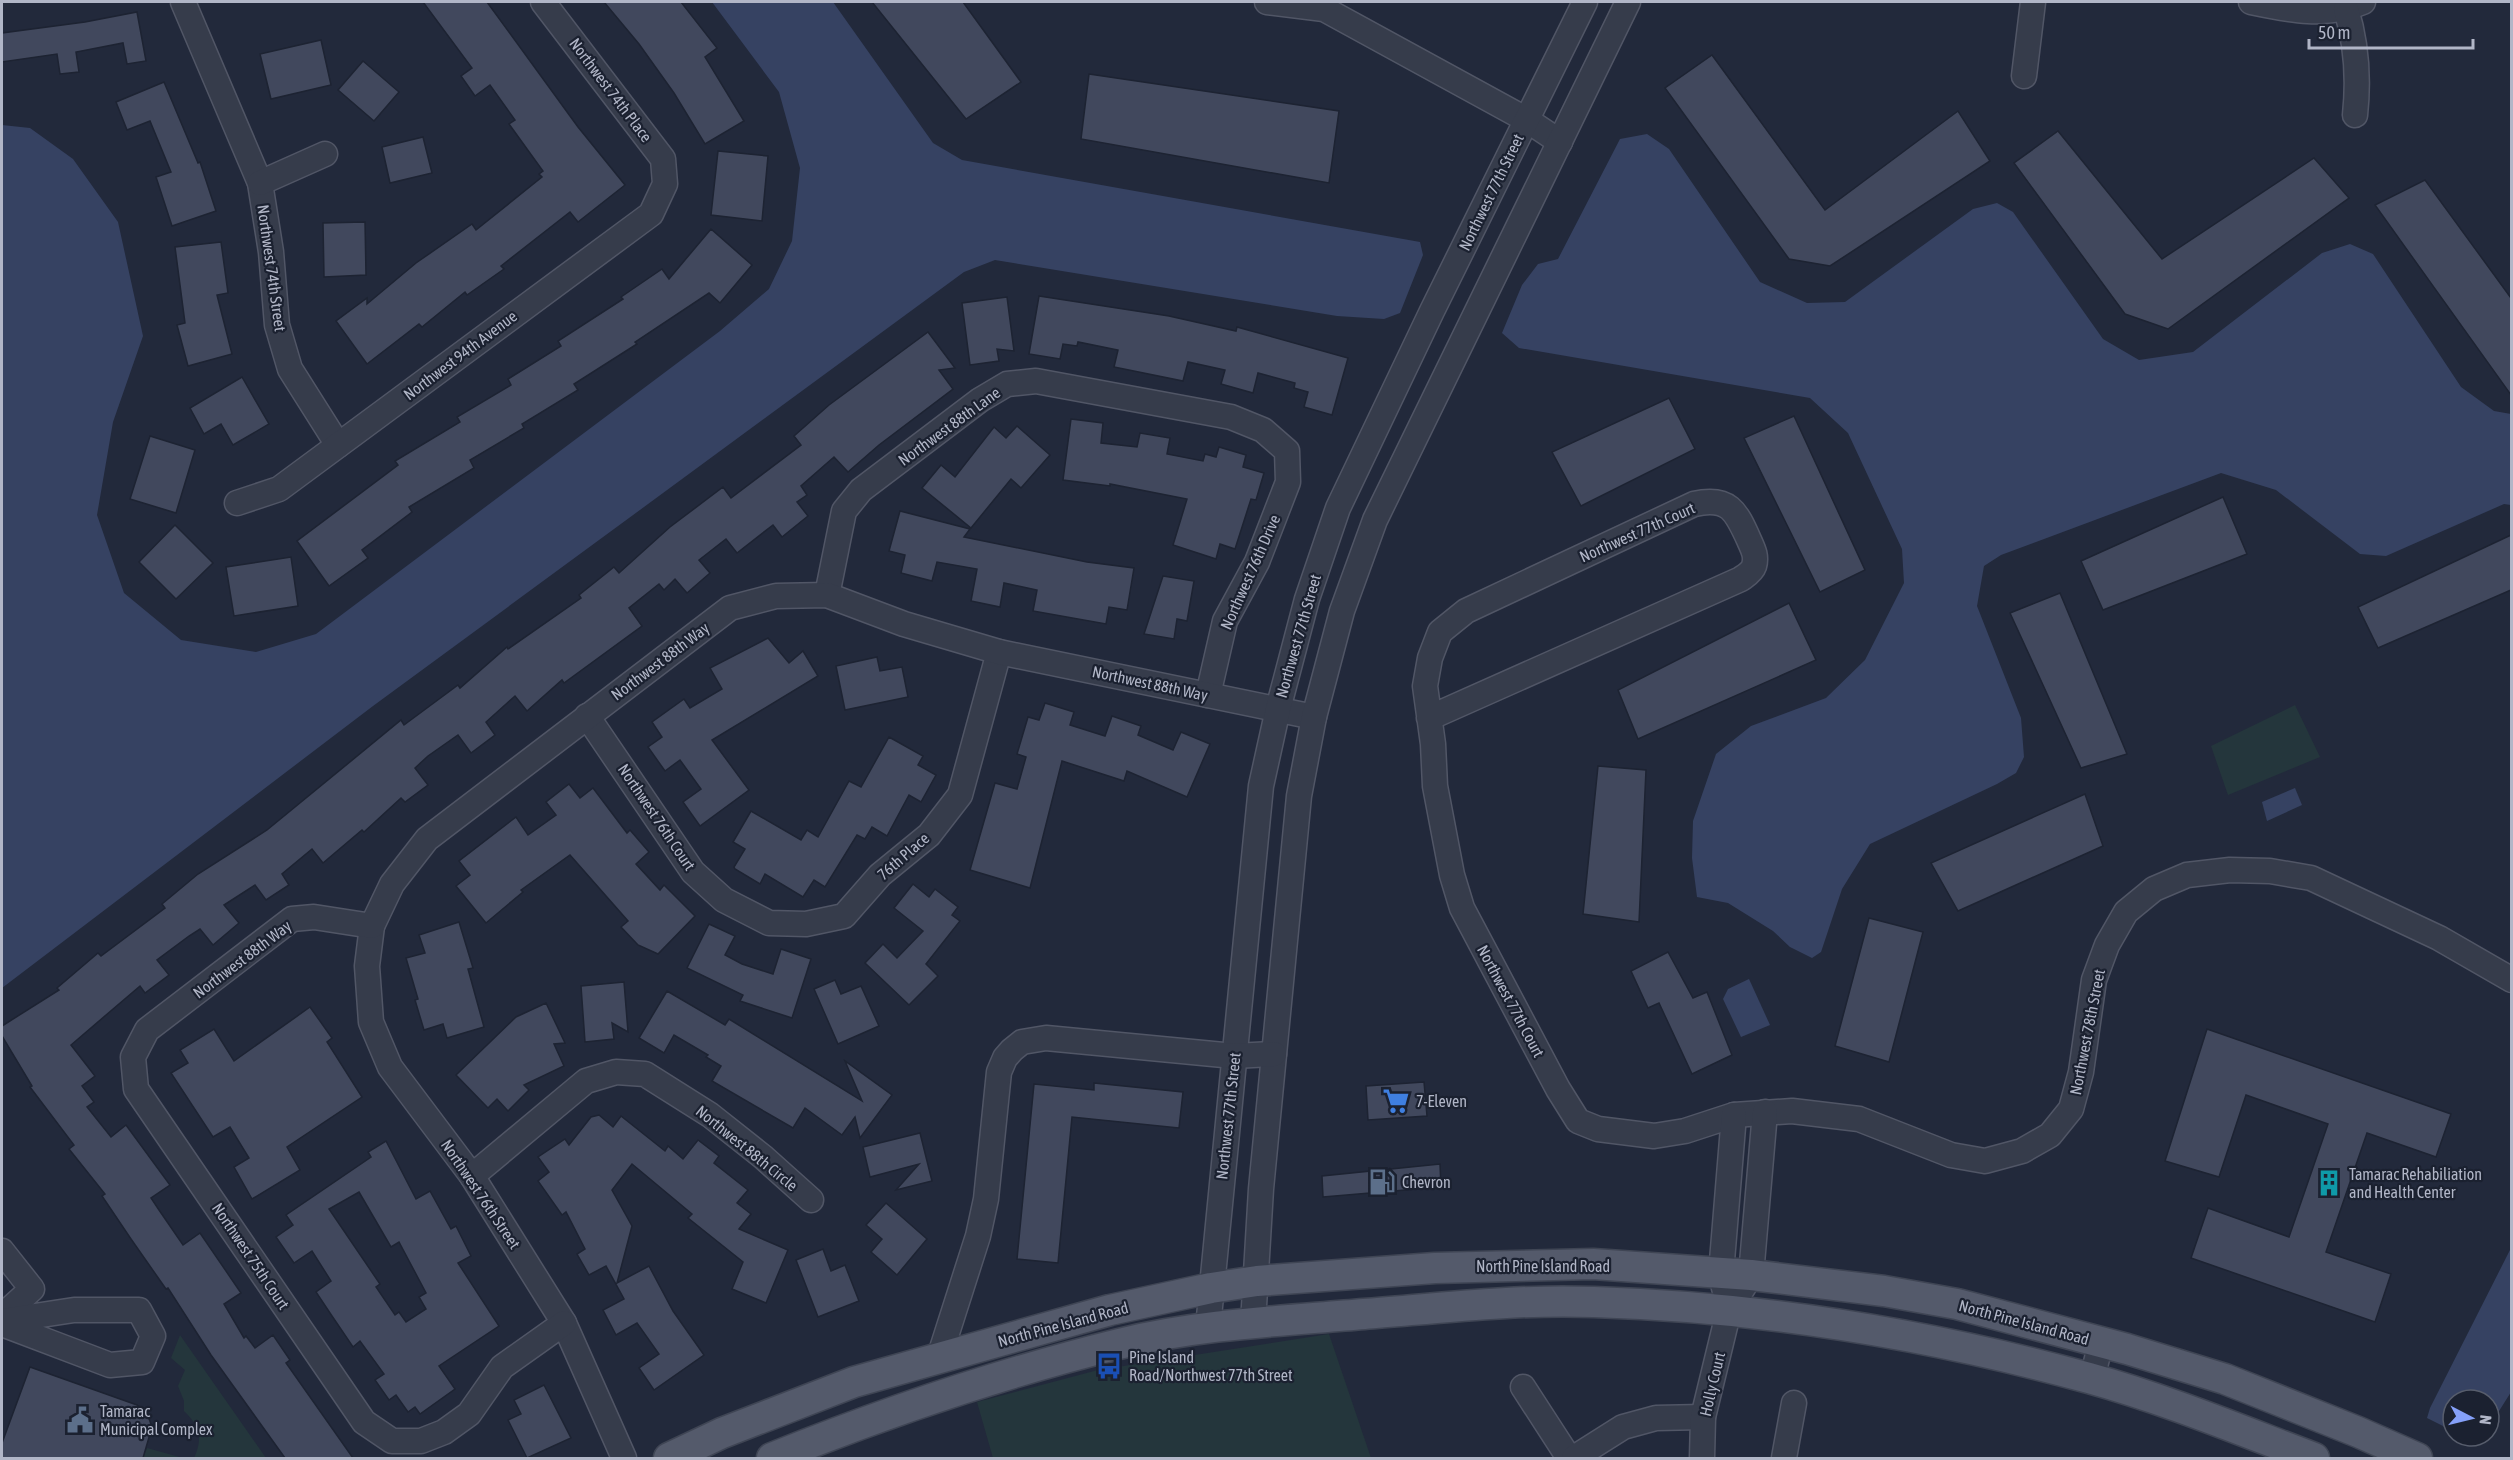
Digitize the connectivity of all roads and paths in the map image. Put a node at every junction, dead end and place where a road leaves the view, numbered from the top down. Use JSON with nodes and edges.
{"nodes":[{"id":1,"x":183,"y":2,"type":"edge"},
{"id":2,"x":543,"y":2,"type":"edge"},
{"id":3,"x":1267,"y":2,"type":"edge"},
{"id":4,"x":1585,"y":2,"type":"edge"},
{"id":5,"x":1628,"y":2,"type":"edge"},
{"id":6,"x":2033,"y":2,"type":"edge"},
{"id":7,"x":2251,"y":2,"type":"edge"},
{"id":8,"x":2355,"y":5,"type":"edge"},
{"id":9,"x":2024,"y":76,"type":"dead end"},
{"id":10,"x":2355,"y":114,"type":"dead end"},
{"id":11,"x":1527,"y":120,"type":"junction"},
{"id":12,"x":1560,"y":142,"type":"junction"},
{"id":13,"x":325,"y":154,"type":"dead end"},
{"id":14,"x":260,"y":183,"type":"junction"},
{"id":15,"x":665,"y":184,"type":"joint"},
{"id":16,"x":338,"y":445,"type":"junction"},
{"id":17,"x":1287,"y":451,"type":"joint"},
{"id":18,"x":237,"y":503,"type":"dead end"},
{"id":19,"x":827,"y":595,"type":"junction"},
{"id":20,"x":999,"y":652,"type":"junction"},
{"id":21,"x":1208,"y":695,"type":"junction"},
{"id":22,"x":1278,"y":709,"type":"junction"},
{"id":23,"x":588,"y":716,"type":"junction"},
{"id":24,"x":1314,"y":717,"type":"junction"},
{"id":25,"x":1429,"y":718,"type":"junction"},
{"id":26,"x":769,"y":923,"type":"joint"},
{"id":27,"x":372,"y":926,"type":"junction"},
{"id":28,"x":2511,"y":980,"type":"edge"},
{"id":29,"x":1274,"y":1054,"type":"junction"},
{"id":30,"x":1234,"y":1056,"type":"junction"},
{"id":31,"x":133,"y":1057,"type":"joint"},
{"id":32,"x":1765,"y":1112,"type":"junction"},
{"id":33,"x":1734,"y":1115,"type":"junction"},
{"id":34,"x":472,"y":1176,"type":"junction"},
{"id":35,"x":810,"y":1200,"type":"dead end"},
{"id":36,"x":2,"y":1251,"type":"edge"},
{"id":37,"x":1721,"y":1273,"type":"junction"},
{"id":38,"x":1751,"y":1275,"type":"junction"},
{"id":39,"x":1257,"y":1281,"type":"junction"},
{"id":40,"x":1211,"y":1288,"type":"junction"},
{"id":41,"x":1729,"y":1310,"type":"junction"},
{"id":42,"x":2,"y":1316,"type":"edge"},
{"id":43,"x":2,"y":1322,"type":"edge"},
{"id":44,"x":564,"y":1323,"type":"junction"},
{"id":45,"x":1253,"y":1323,"type":"junction"},
{"id":46,"x":1208,"y":1327,"type":"junction"},
{"id":47,"x":2101,"y":1342,"type":"junction"},
{"id":48,"x":939,"y":1358,"type":"junction"},
{"id":49,"x":2092,"y":1379,"type":"junction"},
{"id":50,"x":1523,"y":1387,"type":"dead end"},
{"id":51,"x":1794,"y":1403,"type":"dead end"},
{"id":52,"x":1703,"y":1417,"type":"junction"},
{"id":53,"x":624,"y":1458,"type":"edge"},
{"id":54,"x":669,"y":1458,"type":"edge"},
{"id":55,"x":771,"y":1458,"type":"edge"},
{"id":56,"x":1569,"y":1458,"type":"edge"},
{"id":57,"x":1574,"y":1458,"type":"edge"},
{"id":58,"x":1702,"y":1458,"type":"edge"},
{"id":59,"x":1784,"y":1458,"type":"edge"},
{"id":60,"x":2314,"y":1458,"type":"edge"},
{"id":61,"x":2416,"y":1458,"type":"edge"}],
"edges":[{"from":1,"to":14,"type":"street","name":"Northwest 74th Street"},
{"from":2,"to":15,"type":"street","name":"Northwest 74th Place"},
{"from":3,"to":11,"type":"street"},
{"from":4,"to":11,"type":"street","name":"Northwest 77th Street"},
{"from":5,"to":12,"type":"street"},
{"from":6,"to":9,"type":"street"},
{"from":7,"to":8,"type":"street"},
{"from":8,"to":10,"type":"street"},
{"from":11,"to":12,"type":"street"},
{"from":11,"to":22,"type":"street","name":"Northwest 77th Street"},
{"from":12,"to":24,"type":"street"},
{"from":13,"to":14,"type":"street","name":"Northwest 74th Street"},
{"from":14,"to":16,"type":"street","name":"Northwest 74th Street"},
{"from":15,"to":16,"type":"street","name":"Northwest 94th Avenue"},
{"from":16,"to":18,"type":"street","name":"Northwest 94th Avenue"},
{"from":17,"to":19,"type":"street","name":"Northwest 88th Lane"},
{"from":17,"to":21,"type":"street","name":"Northwest 76th Drive"},
{"from":19,"to":20,"type":"street","name":"Northwest 88th Way"},
{"from":19,"to":23,"type":"street","name":"Northwest 88th Way"},
{"from":20,"to":21,"type":"street","name":"Northwest 88th Way"},
{"from":20,"to":26,"type":"street","name":"76th Place"},
{"from":21,"to":22,"type":"street","name":"Northwest 88th Way"},
{"from":22,"to":24,"type":"street","name":"Northwest 88th Way"},
{"from":22,"to":30,"type":"street","name":"Northwest 77th Street"},
{"from":23,"to":26,"type":"street","name":"Northwest 76th Court"},
{"from":23,"to":27,"type":"street","name":"Northwest 88th Way"},
{"from":24,"to":29,"type":"street"},
{"from":25,"to":25,"type":"street","name":"Northwest 77th Court"},
{"from":25,"to":33,"type":"street","name":"Northwest 77th Court"},
{"from":27,"to":31,"type":"street","name":"Northwest 88th Way"},
{"from":27,"to":34,"type":"street","name":"Northwest 76th Street"},
{"from":28,"to":32,"type":"street","name":"Northwest 78th Street"},
{"from":29,"to":30,"type":"street"},
{"from":29,"to":39,"type":"street"},
{"from":30,"to":40,"type":"street","name":"Northwest 77th Street"},
{"from":30,"to":48,"type":"street"},
{"from":31,"to":44,"type":"street","name":"Northwest 75th Court"},
{"from":32,"to":33,"type":"street","name":"Northwest 78th Street"},
{"from":32,"to":38,"type":"street"},
{"from":33,"to":37,"type":"street"},
{"from":34,"to":35,"type":"street","name":"Northwest 88th Circle"},
{"from":34,"to":44,"type":"street","name":"Northwest 76th Street"},
{"from":36,"to":42,"type":"street"},
{"from":37,"to":38,"type":"main road","name":"North Pine Island Road"},
{"from":37,"to":39,"type":"main road","name":"North Pine Island Road"},
{"from":37,"to":41,"type":"street"},
{"from":38,"to":41,"type":"street"},
{"from":38,"to":47,"type":"main road","name":"North Pine Island Road"},
{"from":39,"to":40,"type":"main road","name":"North Pine Island Road"},
{"from":39,"to":45,"type":"street"},
{"from":40,"to":46,"type":"street","name":"Northwest 77th Street"},
{"from":40,"to":48,"type":"main road","name":"North Pine Island Road"},
{"from":41,"to":45,"type":"main road","name":"North Pine Island Road"},
{"from":41,"to":49,"type":"main road","name":"North Pine Island Road"},
{"from":41,"to":52,"type":"street","name":"Holly Court"},
{"from":43,"to":43,"type":"street"},
{"from":44,"to":53,"type":"street","name":"Northwest 76th Street"},
{"from":45,"to":46,"type":"main road","name":"North Pine Island Road"},
{"from":46,"to":55,"type":"main road","name":"North Pine Island Road"},
{"from":47,"to":49,"type":"street"},
{"from":47,"to":61,"type":"main road","name":"North Pine Island Road"},
{"from":48,"to":54,"type":"main road","name":"North Pine Island Road"},
{"from":49,"to":60,"type":"main road","name":"North Pine Island Road"},
{"from":50,"to":56,"type":"street"},
{"from":51,"to":59,"type":"street"},
{"from":52,"to":57,"type":"street"},
{"from":52,"to":58,"type":"street","name":"Holly Court"}]}
